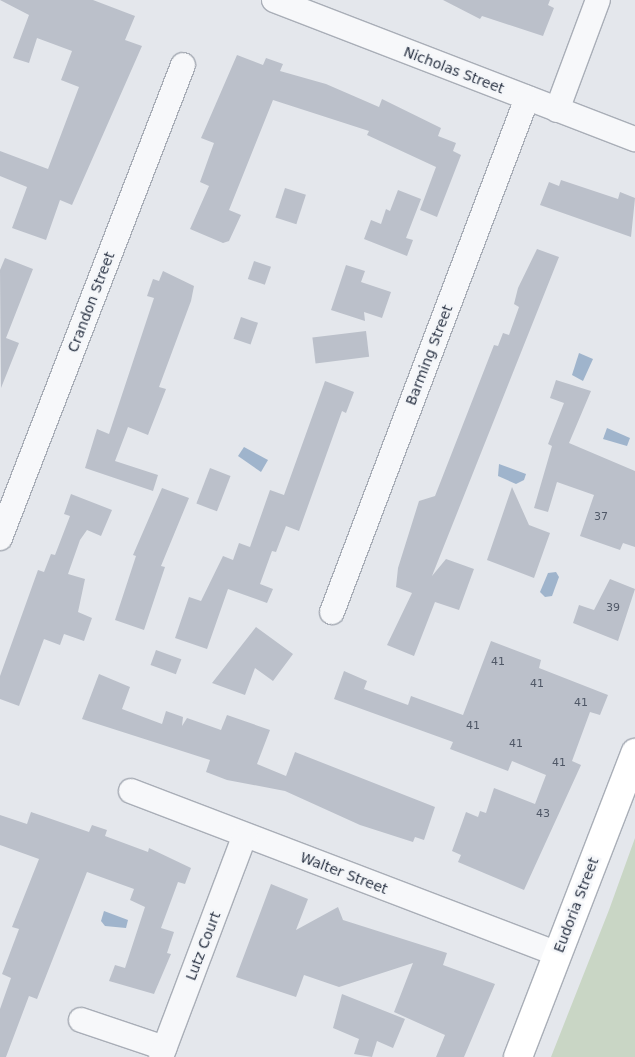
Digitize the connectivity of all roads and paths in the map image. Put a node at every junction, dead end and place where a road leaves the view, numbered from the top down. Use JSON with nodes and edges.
{"nodes":[{"id":1,"x":274,"y":0,"type":"edge"},
{"id":2,"x":598,"y":0,"type":"edge"},
{"id":3,"x":183,"y":65,"type":"dead end"},
{"id":4,"x":527,"y":98,"type":"junction"},
{"id":5,"x":557,"y":110,"type":"junction"},
{"id":6,"x":635,"y":139,"type":"edge"},
{"id":7,"x":0,"y":538,"type":"edge"},
{"id":8,"x":332,"y":612,"type":"dead end"},
{"id":9,"x":635,"y":753,"type":"edge"},
{"id":10,"x":131,"y":791,"type":"dead end"},
{"id":11,"x":245,"y":835,"type":"junction"},
{"id":12,"x":557,"y":954,"type":"junction"},
{"id":13,"x":81,"y":1020,"type":"dead end"},
{"id":14,"x":163,"y":1053,"type":"edge"},
{"id":15,"x":518,"y":1057,"type":"edge"}],
"edges":[{"from":1,"to":4,"type":"street","name":"Nicholas Street"},
{"from":2,"to":5,"type":"street"},
{"from":3,"to":7,"type":"street","name":"Crandon Street"},
{"from":4,"to":5,"type":"street","name":"Nicholas Street"},
{"from":4,"to":8,"type":"street","name":"Barming Street"},
{"from":5,"to":6,"type":"street","name":"Nicholas Street"},
{"from":9,"to":12,"type":"main road","name":"Eudoria Street"},
{"from":10,"to":11,"type":"street","name":"Walter Street"},
{"from":11,"to":12,"type":"street","name":"Walter Street"},
{"from":11,"to":14,"type":"street","name":"Lutz Court"},
{"from":12,"to":15,"type":"main road","name":"Eudoria Street"},
{"from":13,"to":14,"type":"street"}]}
